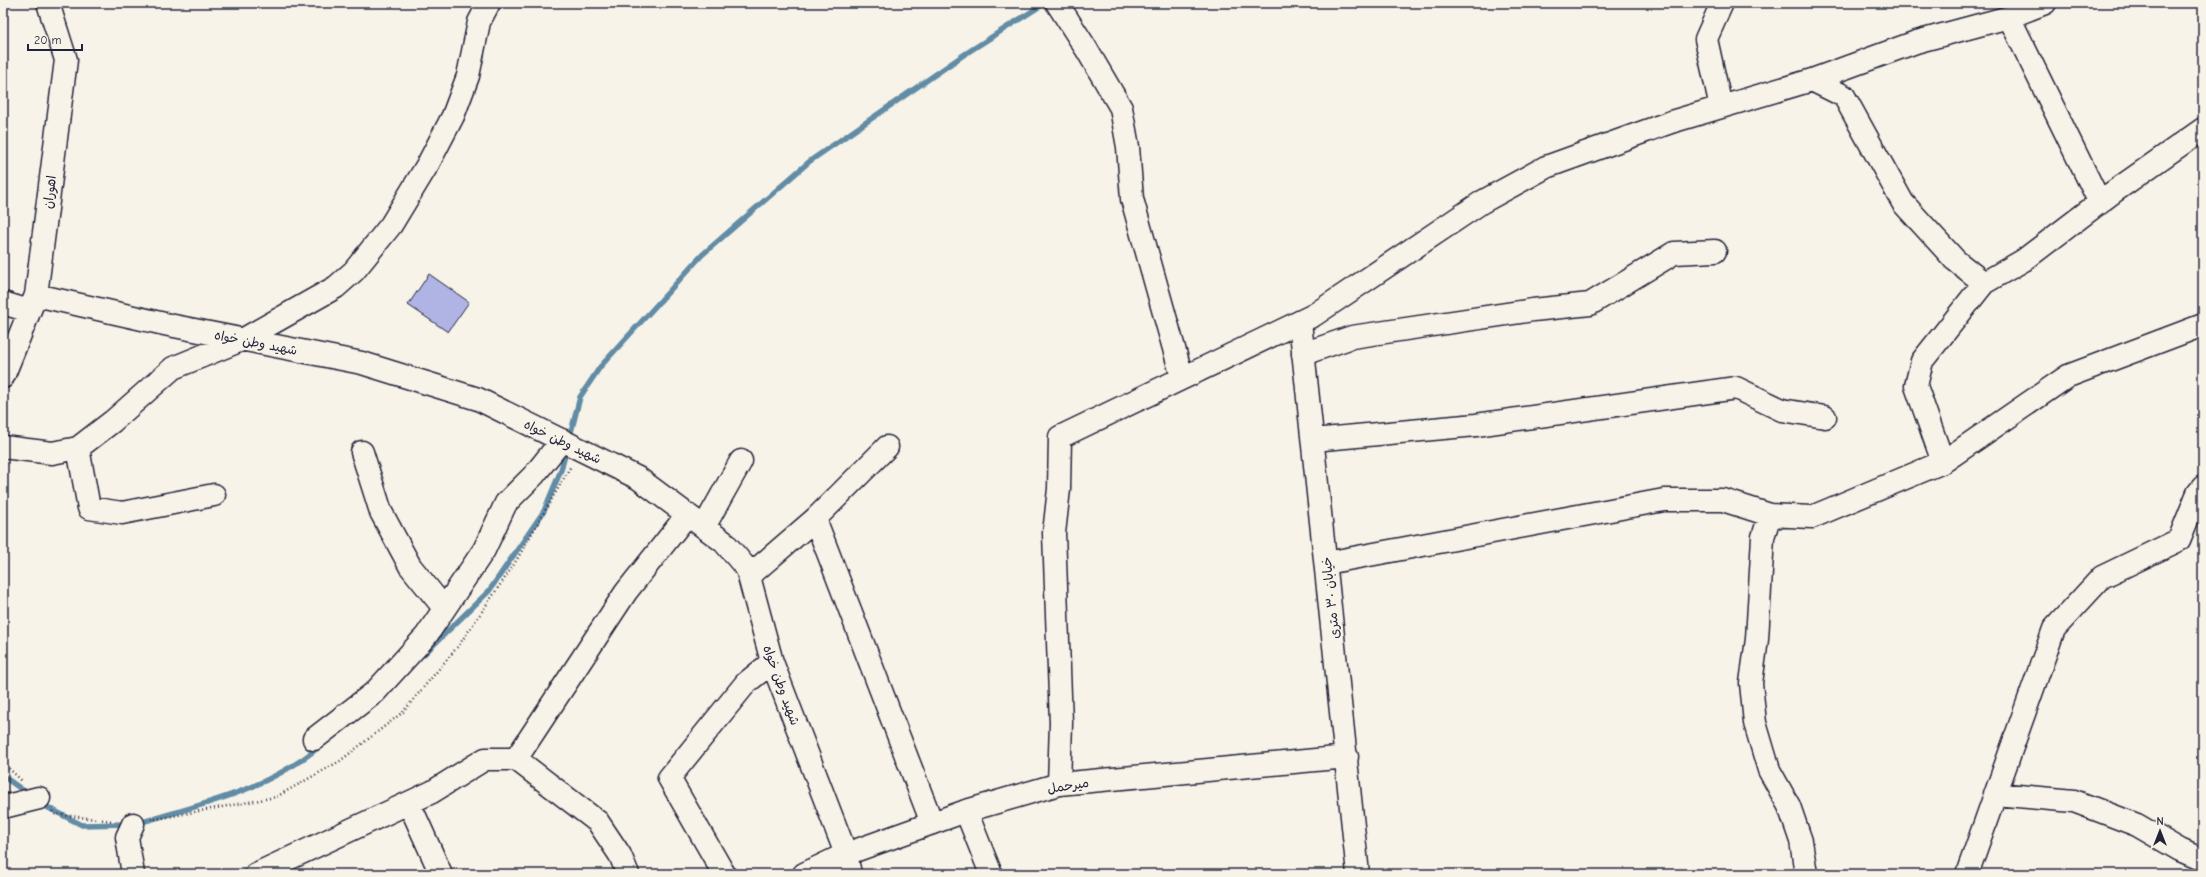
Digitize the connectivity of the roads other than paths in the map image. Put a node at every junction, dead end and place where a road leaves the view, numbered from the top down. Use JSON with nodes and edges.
{"nodes":[{"id":1,"x":48,"y":3,"type":"edge"},
{"id":2,"x":489,"y":3,"type":"edge"},
{"id":3,"x":1057,"y":3,"type":"edge"},
{"id":4,"x":1722,"y":3,"type":"edge"},
{"id":5,"x":2045,"y":3,"type":"edge"},
{"id":6,"x":2009,"y":17,"type":"junction"},
{"id":7,"x":1812,"y":80,"type":"junction"},
{"id":8,"x":1721,"y":107,"type":"junction"},
{"id":9,"x":2203,"y":129,"type":"edge"},
{"id":10,"x":2100,"y":203,"type":"junction"},
{"id":11,"x":1716,"y":251,"type":"dead end"},
{"id":12,"x":1984,"y":283,"type":"junction"},
{"id":13,"x":3,"y":303,"type":"edge"},
{"id":14,"x":33,"y":303,"type":"junction"},
{"id":15,"x":1300,"y":322,"type":"junction"},
{"id":16,"x":2203,"y":325,"type":"edge"},
{"id":17,"x":244,"y":339,"type":"junction"},
{"id":18,"x":1304,"y":354,"type":"junction"},
{"id":19,"x":3,"y":377,"type":"edge"},
{"id":20,"x":1182,"y":377,"type":"junction"},
{"id":21,"x":1825,"y":417,"type":"dead end"},
{"id":22,"x":562,"y":440,"type":"junction"},
{"id":23,"x":1313,"y":440,"type":"junction"},
{"id":24,"x":3,"y":447,"type":"edge"},
{"id":25,"x":78,"y":448,"type":"junction"},
{"id":26,"x":887,"y":448,"type":"dead end"},
{"id":27,"x":362,"y":452,"type":"dead end"},
{"id":28,"x":741,"y":461,"type":"dead end"},
{"id":29,"x":1943,"y":462,"type":"junction"},
{"id":30,"x":2203,"y":487,"type":"edge"},
{"id":31,"x":214,"y":495,"type":"dead end"},
{"id":32,"x":1770,"y":515,"type":"junction"},
{"id":33,"x":815,"y":518,"type":"junction"},
{"id":34,"x":696,"y":521,"type":"junction"},
{"id":35,"x":1326,"y":563,"type":"junction"},
{"id":36,"x":749,"y":576,"type":"junction"},
{"id":37,"x":444,"y":608,"type":"junction"},
{"id":38,"x":772,"y":662,"type":"junction"},
{"id":39,"x":314,"y":739,"type":"dead end"},
{"id":40,"x":1347,"y":757,"type":"junction"},
{"id":41,"x":516,"y":759,"type":"junction"},
{"id":42,"x":1059,"y":784,"type":"junction"},
{"id":43,"x":1995,"y":794,"type":"junction"},
{"id":44,"x":39,"y":798,"type":"dead end"},
{"id":45,"x":409,"y":803,"type":"junction"},
{"id":46,"x":3,"y":808,"type":"edge"},
{"id":47,"x":966,"y":811,"type":"junction"},
{"id":48,"x":932,"y":823,"type":"junction"},
{"id":49,"x":133,"y":824,"type":"dead end"},
{"id":50,"x":2203,"y":860,"type":"edge"},
{"id":51,"x":848,"y":864,"type":"edge"},
{"id":52,"x":133,"y":874,"type":"edge"},
{"id":53,"x":256,"y":874,"type":"edge"},
{"id":54,"x":441,"y":874,"type":"edge"},
{"id":55,"x":628,"y":874,"type":"edge"},
{"id":56,"x":724,"y":874,"type":"edge"},
{"id":57,"x":804,"y":874,"type":"edge"},
{"id":58,"x":991,"y":874,"type":"edge"},
{"id":59,"x":1358,"y":874,"type":"edge"},
{"id":60,"x":1806,"y":874,"type":"edge"},
{"id":61,"x":1967,"y":874,"type":"edge"}],
"edges":[{"from":1,"to":14,"type":"street","name":"اهوران"},
{"from":2,"to":17,"type":"street"},
{"from":3,"to":20,"type":"street"},
{"from":4,"to":8,"type":"street"},
{"from":5,"to":6,"type":"street"},
{"from":6,"to":7,"type":"street"},
{"from":6,"to":10,"type":"street"},
{"from":7,"to":8,"type":"street"},
{"from":7,"to":12,"type":"street"},
{"from":8,"to":15,"type":"street"},
{"from":9,"to":10,"type":"street"},
{"from":10,"to":12,"type":"street"},
{"from":11,"to":18,"type":"street"},
{"from":12,"to":29,"type":"street"},
{"from":13,"to":14,"type":"street","name":"شهید وطن خواه"},
{"from":14,"to":17,"type":"street","name":"شهید وطن خواه"},
{"from":14,"to":19,"type":"street","name":"اهوران"},
{"from":15,"to":18,"type":"street","name":"خیابان ۳۰ متری"},
{"from":15,"to":20,"type":"street"},
{"from":16,"to":29,"type":"street"},
{"from":17,"to":22,"type":"street","name":"شهید وطن خواه"},
{"from":17,"to":25,"type":"street"},
{"from":18,"to":23,"type":"street","name":"خیابان ۳۰ متری"},
{"from":20,"to":42,"type":"street"},
{"from":21,"to":23,"type":"street"},
{"from":22,"to":34,"type":"street","name":"شهید وطن خواه"},
{"from":22,"to":37,"type":"street"},
{"from":23,"to":35,"type":"street","name":"خیابان ۳۰ متری"},
{"from":24,"to":25,"type":"street"},
{"from":25,"to":31,"type":"street"},
{"from":26,"to":33,"type":"street"},
{"from":27,"to":37,"type":"street"},
{"from":28,"to":34,"type":"street"},
{"from":29,"to":32,"type":"street"},
{"from":30,"to":43,"type":"street"},
{"from":32,"to":35,"type":"street"},
{"from":32,"to":60,"type":"street"},
{"from":33,"to":36,"type":"street"},
{"from":33,"to":48,"type":"street"},
{"from":34,"to":36,"type":"street","name":"شهید وطن خواه"},
{"from":34,"to":41,"type":"street"},
{"from":35,"to":40,"type":"street","name":"خیابان ۳۰ متری"},
{"from":36,"to":38,"type":"street","name":"شهید وطن خواه"},
{"from":37,"to":39,"type":"street"},
{"from":38,"to":51,"type":"street","name":"شهید وطن خواه"},
{"from":38,"to":56,"type":"street"},
{"from":40,"to":42,"type":"street","name":"میرحمل"},
{"from":40,"to":59,"type":"street","name":"خیابان ۳۰ متری"},
{"from":41,"to":45,"type":"street"},
{"from":41,"to":55,"type":"street"},
{"from":42,"to":47,"type":"street","name":"میرحمل"},
{"from":43,"to":50,"type":"street"},
{"from":43,"to":61,"type":"street"},
{"from":44,"to":46,"type":"street"},
{"from":45,"to":53,"type":"street"},
{"from":45,"to":54,"type":"street"},
{"from":47,"to":48,"type":"street","name":"میرحمل"},
{"from":47,"to":58,"type":"street"},
{"from":48,"to":51,"type":"street","name":"میرحمل"},
{"from":49,"to":52,"type":"street"},
{"from":51,"to":57,"type":"street","name":"میرحمل"}]}
